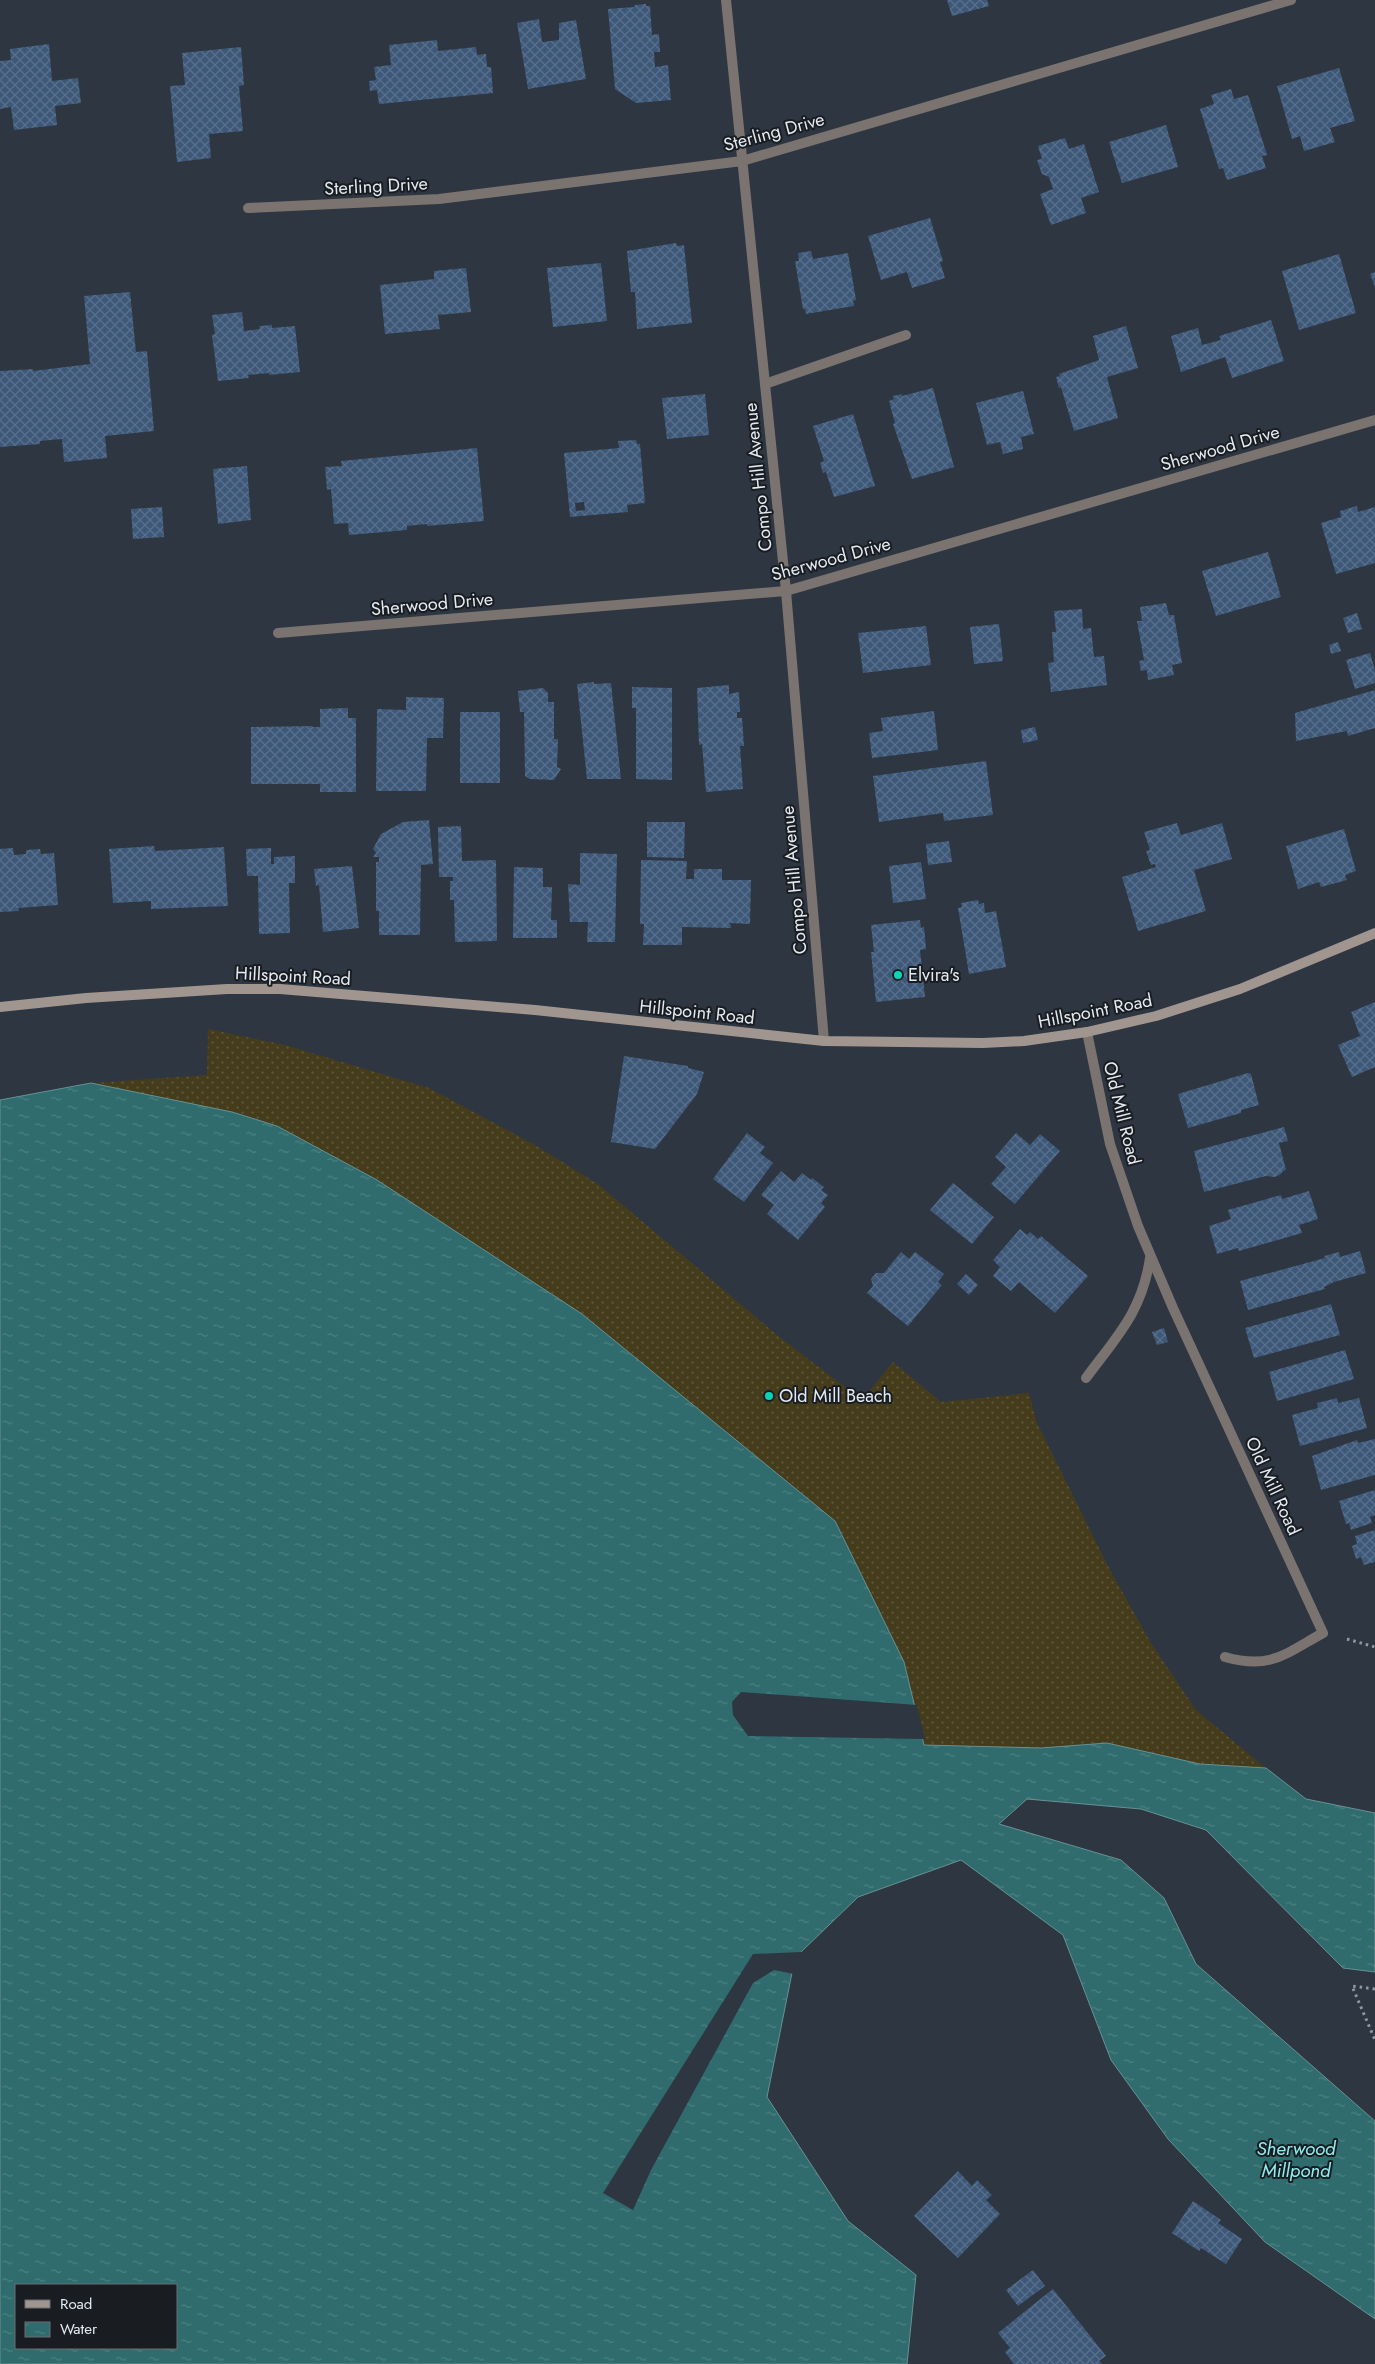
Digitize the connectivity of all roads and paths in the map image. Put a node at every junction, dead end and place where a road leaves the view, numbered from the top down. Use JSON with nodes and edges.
{"nodes":[{"id":1,"x":726,"y":0,"type":"edge"},
{"id":2,"x":1291,"y":0,"type":"edge"},
{"id":3,"x":742,"y":161,"type":"junction"},
{"id":4,"x":248,"y":208,"type":"dead end"},
{"id":5,"x":906,"y":335,"type":"dead end"},
{"id":6,"x":765,"y":384,"type":"junction"},
{"id":7,"x":1375,"y":420,"type":"edge"},
{"id":8,"x":786,"y":591,"type":"junction"},
{"id":9,"x":278,"y":633,"type":"dead end"},
{"id":10,"x":1375,"y":933,"type":"edge"},
{"id":11,"x":0,"y":1007,"type":"edge"},
{"id":12,"x":1087,"y":1032,"type":"junction"},
{"id":13,"x":824,"y":1041,"type":"junction"},
{"id":14,"x":1150,"y":1257,"type":"junction"},
{"id":15,"x":1086,"y":1378,"type":"dead end"},
{"id":16,"x":1225,"y":1657,"type":"dead end"},
{"id":17,"x":1375,"y":1989,"type":"edge"},
{"id":18,"x":1375,"y":2040,"type":"edge"}],
"edges":[{"from":1,"to":3,"type":"street","name":"Compo Hill Avenue"},
{"from":2,"to":3,"type":"street","name":"Sterling Drive"},
{"from":3,"to":4,"type":"street","name":"Sterling Drive"},
{"from":3,"to":6,"type":"street","name":"Compo Hill Avenue"},
{"from":5,"to":6,"type":"street"},
{"from":6,"to":8,"type":"street","name":"Compo Hill Avenue"},
{"from":7,"to":8,"type":"street","name":"Sherwood Drive"},
{"from":8,"to":9,"type":"street","name":"Sherwood Drive"},
{"from":8,"to":13,"type":"street","name":"Compo Hill Avenue"},
{"from":10,"to":12,"type":"street","name":"Hillspoint Road"},
{"from":11,"to":13,"type":"street","name":"Hillspoint Road"},
{"from":12,"to":13,"type":"street","name":"Hillspoint Road"},
{"from":12,"to":14,"type":"street","name":"Old Mill Road"},
{"from":14,"to":15,"type":"street","name":"Old Mill Road"},
{"from":14,"to":16,"type":"street","name":"Old Mill Road"},
{"from":17,"to":18,"type":"path"}]}
